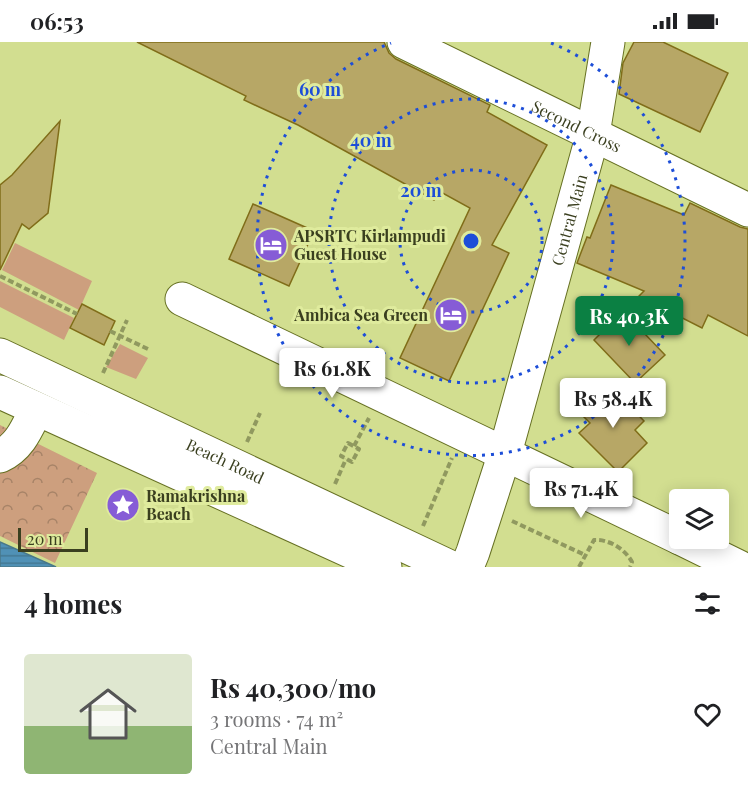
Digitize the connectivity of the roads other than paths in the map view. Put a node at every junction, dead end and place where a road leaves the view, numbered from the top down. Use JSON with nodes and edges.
{"nodes":[{"id":1,"x":404,"y":42,"type":"edge"},
{"id":2,"x":608,"y":42,"type":"edge"},
{"id":3,"x":593,"y":134,"type":"junction"},
{"id":4,"x":748,"y":210,"type":"edge"},
{"id":5,"x":182,"y":299,"type":"dead end"},
{"id":6,"x":0,"y":355,"type":"edge"},
{"id":7,"x":0,"y":392,"type":"edge"},
{"id":8,"x":36,"y":410,"type":"junction"},
{"id":9,"x":505,"y":453,"type":"junction"},
{"id":10,"x":0,"y":456,"type":"edge"},
{"id":11,"x":669,"y":533,"type":"edge"},
{"id":12,"x":702,"y":549,"type":"edge"},
{"id":13,"x":385,"y":567,"type":"edge"},
{"id":14,"x":450,"y":567,"type":"edge"},
{"id":15,"x":467,"y":567,"type":"edge"},
{"id":16,"x":739,"y":567,"type":"edge"}],
"edges":[{"from":1,"to":3,"type":"street","name":"Second Cross"},
{"from":2,"to":3,"type":"street","name":"Central Main"},
{"from":3,"to":4,"type":"street","name":"Second Cross"},
{"from":3,"to":9,"type":"street","name":"Central Main"},
{"from":5,"to":9,"type":"street"},
{"from":6,"to":14,"type":"street","name":"Beach Road"},
{"from":7,"to":8,"type":"street","name":"Beach Road"},
{"from":8,"to":10,"type":"street"},
{"from":8,"to":13,"type":"street","name":"Beach Road"},
{"from":9,"to":11,"type":"street"},
{"from":9,"to":15,"type":"street","name":"Central Main"},
{"from":12,"to":16,"type":"street"}]}
